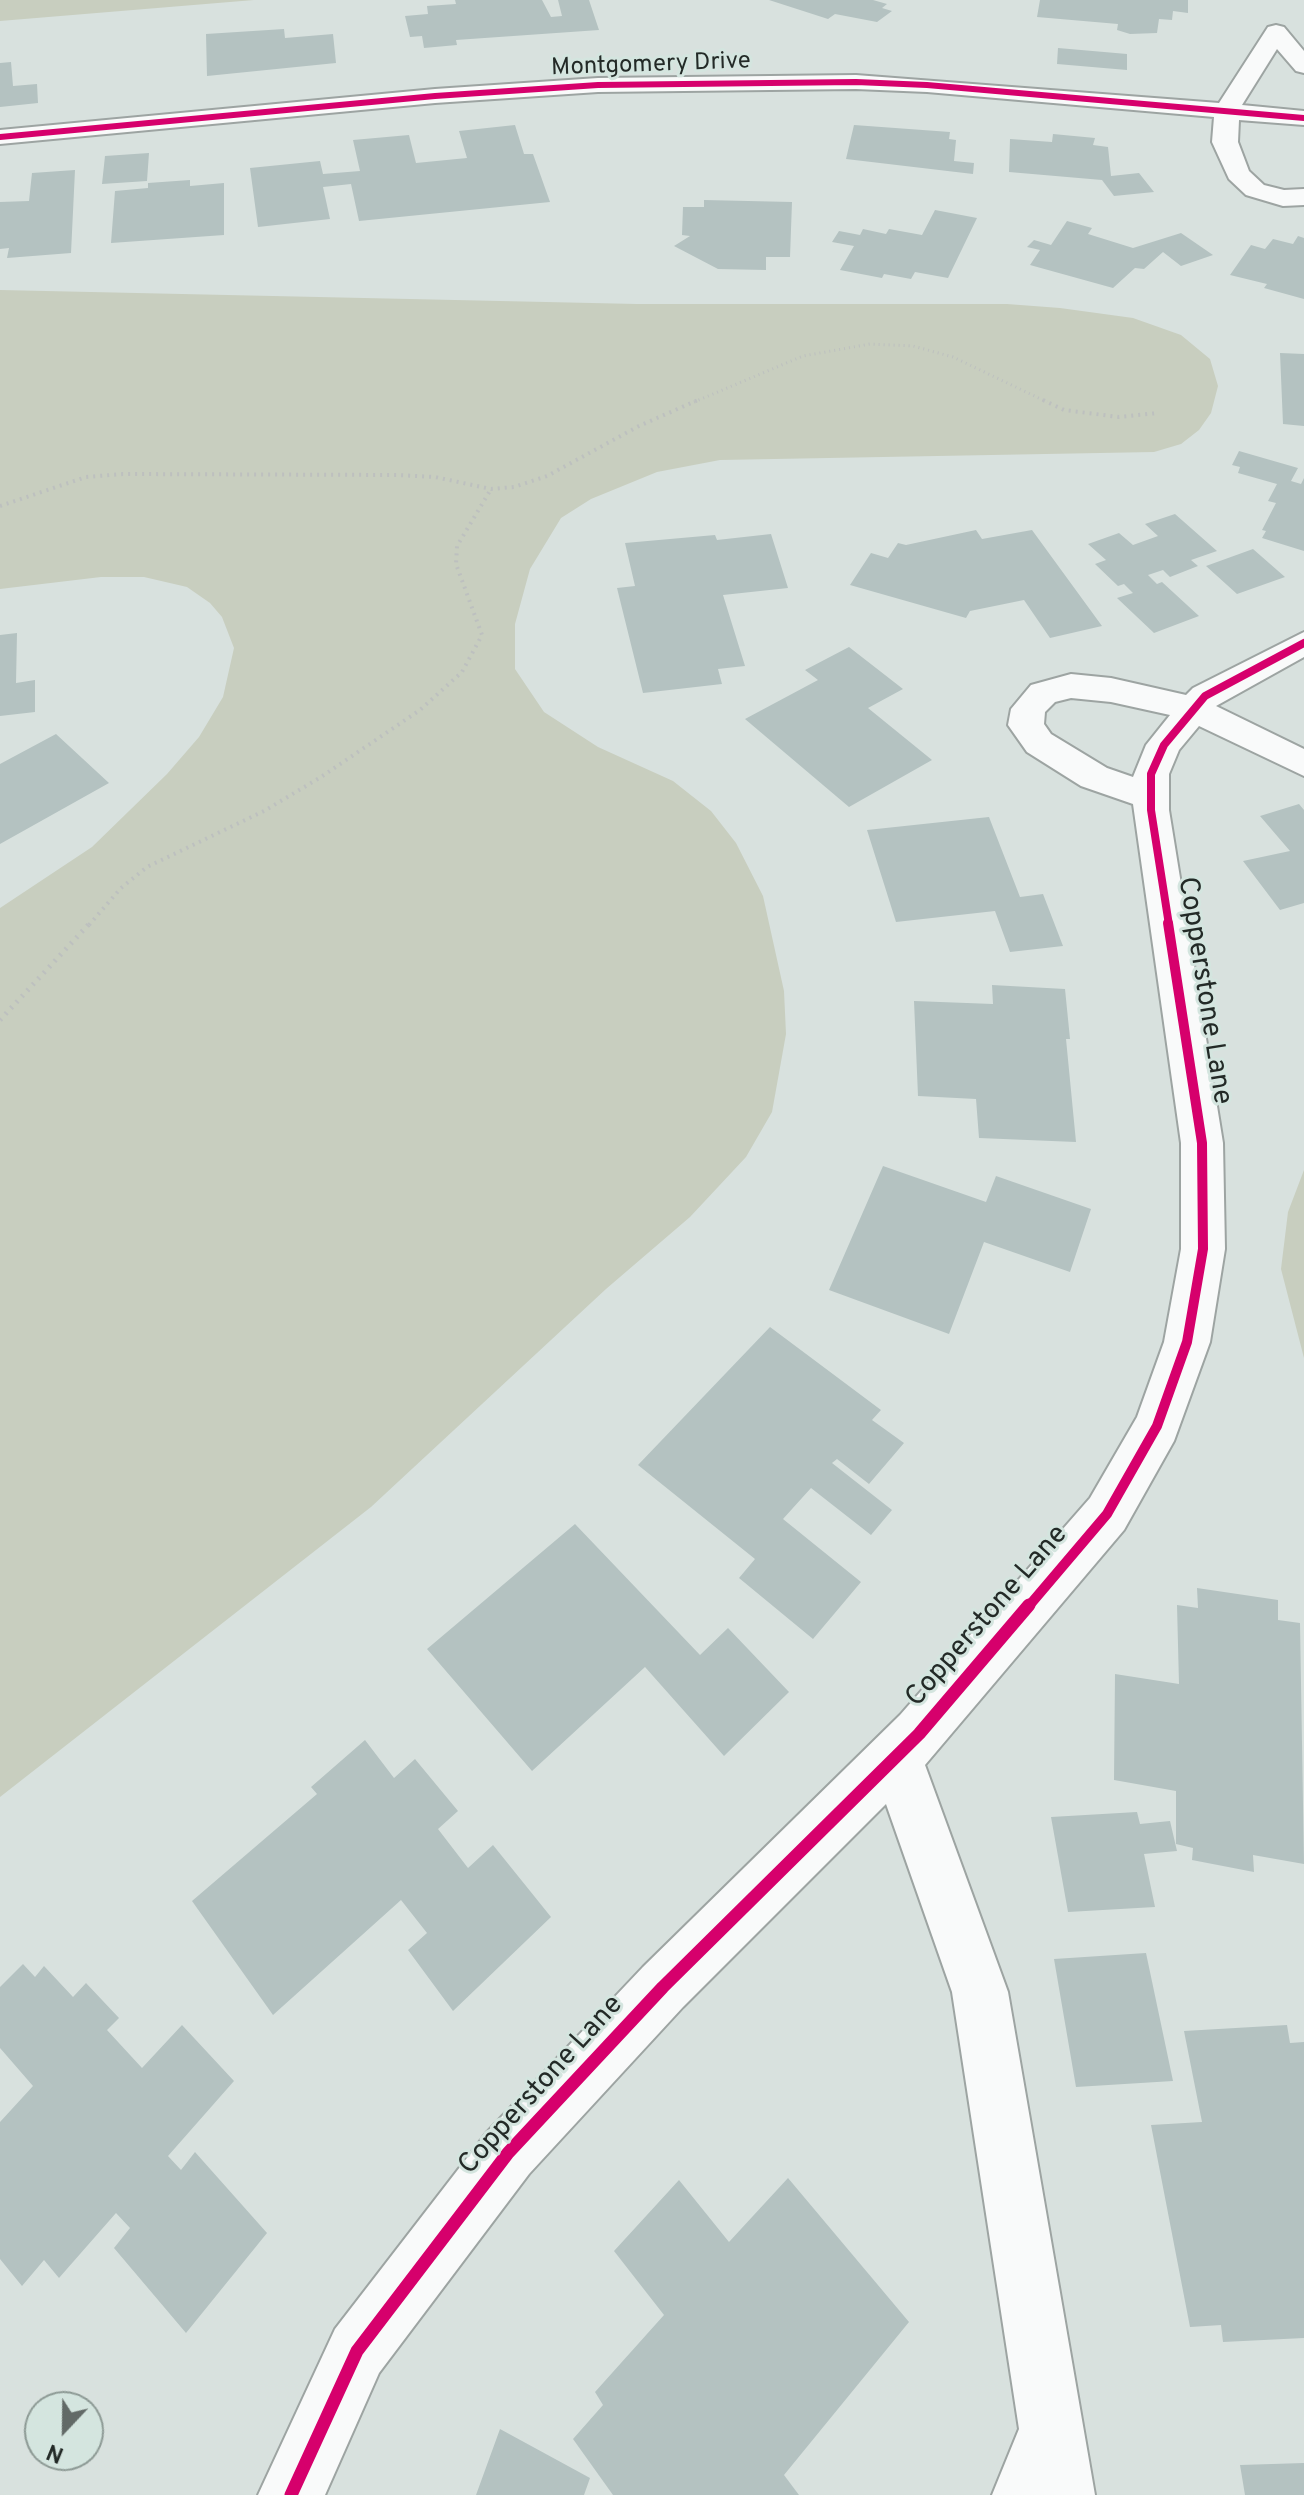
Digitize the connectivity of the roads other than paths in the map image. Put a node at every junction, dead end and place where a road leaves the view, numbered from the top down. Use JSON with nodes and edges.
{"nodes":[{"id":1,"x":1304,"y":66,"type":"edge"},
{"id":2,"x":1227,"y":110,"type":"junction"},
{"id":3,"x":1304,"y":118,"type":"edge"},
{"id":4,"x":0,"y":137,"type":"edge"},
{"id":5,"x":1304,"y":197,"type":"edge"},
{"id":6,"x":1304,"y":643,"type":"edge"},
{"id":7,"x":1304,"y":676,"type":"edge"},
{"id":8,"x":1211,"y":695,"type":"junction"},
{"id":9,"x":1304,"y":764,"type":"edge"},
{"id":10,"x":1151,"y":797,"type":"junction"},
{"id":11,"x":896,"y":1756,"type":"junction"},
{"id":12,"x":1051,"y":2430,"type":"junction"},
{"id":13,"x":291,"y":2495,"type":"edge"},
{"id":14,"x":1025,"y":2495,"type":"edge"},
{"id":15,"x":1062,"y":2495,"type":"edge"}],
"edges":[{"from":1,"to":2,"type":"street"},
{"from":2,"to":3,"type":"street","name":"Montgomery Drive"},
{"from":2,"to":4,"type":"street","name":"Montgomery Drive"},
{"from":2,"to":5,"type":"street"},
{"from":6,"to":8,"type":"street","name":"Copperstone Lane"},
{"from":7,"to":8,"type":"street"},
{"from":8,"to":9,"type":"street"},
{"from":8,"to":10,"type":"street","name":"Copperstone Lane"},
{"from":8,"to":10,"type":"street"},
{"from":10,"to":11,"type":"street","name":"Copperstone Lane"},
{"from":11,"to":12,"type":"street"},
{"from":11,"to":13,"type":"street","name":"Copperstone Lane"},
{"from":12,"to":14,"type":"street"},
{"from":12,"to":15,"type":"street"}]}
